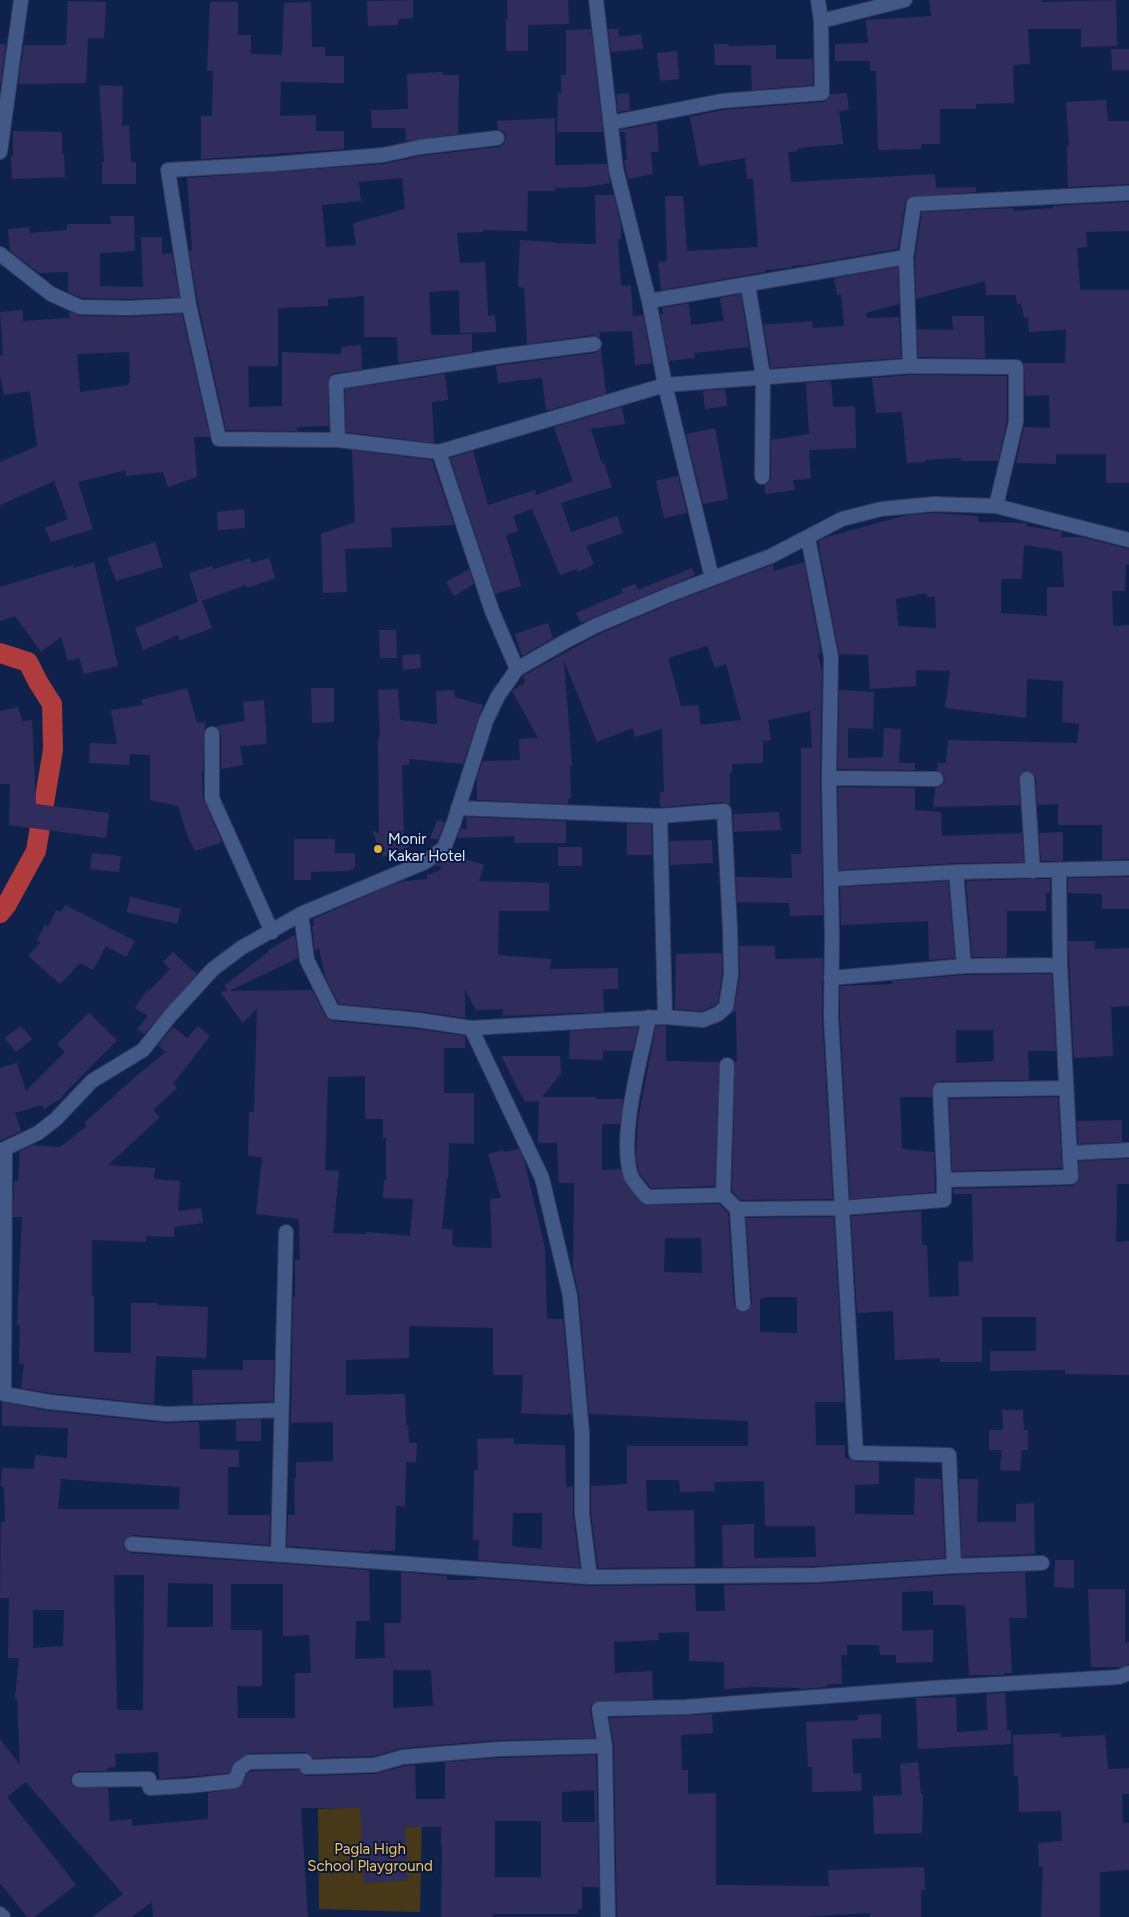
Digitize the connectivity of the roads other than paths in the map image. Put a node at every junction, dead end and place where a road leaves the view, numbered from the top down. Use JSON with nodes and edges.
{"nodes":[{"id":1,"x":21,"y":0,"type":"edge"},
{"id":2,"x":596,"y":0,"type":"edge"},
{"id":3,"x":818,"y":0,"type":"edge"},
{"id":4,"x":905,"y":0,"type":"edge"},
{"id":5,"x":821,"y":21,"type":"junction"},
{"id":6,"x":610,"y":123,"type":"junction"},
{"id":7,"x":497,"y":138,"type":"dead end"},
{"id":8,"x":0,"y":152,"type":"edge"},
{"id":9,"x":1129,"y":194,"type":"edge"},
{"id":10,"x":0,"y":254,"type":"edge"},
{"id":11,"x":906,"y":258,"type":"junction"},
{"id":12,"x":748,"y":285,"type":"junction"},
{"id":13,"x":649,"y":301,"type":"junction"},
{"id":14,"x":189,"y":305,"type":"junction"},
{"id":15,"x":594,"y":344,"type":"dead end"},
{"id":16,"x":910,"y":366,"type":"junction"},
{"id":17,"x":763,"y":376,"type":"junction"},
{"id":18,"x":665,"y":385,"type":"junction"},
{"id":19,"x":338,"y":440,"type":"junction"},
{"id":20,"x":439,"y":452,"type":"junction"},
{"id":21,"x":762,"y":477,"type":"dead end"},
{"id":22,"x":996,"y":506,"type":"junction"},
{"id":23,"x":808,"y":538,"type":"junction"},
{"id":24,"x":1129,"y":540,"type":"edge"},
{"id":25,"x":712,"y":578,"type":"junction"},
{"id":26,"x":517,"y":669,"type":"junction"},
{"id":27,"x":212,"y":734,"type":"dead end"},
{"id":28,"x":828,"y":778,"type":"junction"},
{"id":29,"x":936,"y":779,"type":"dead end"},
{"id":30,"x":1027,"y":779,"type":"dead end"},
{"id":31,"x":458,"y":808,"type":"junction"},
{"id":32,"x":660,"y":816,"type":"junction"},
{"id":33,"x":1129,"y":868,"type":"edge"},
{"id":34,"x":1033,"y":871,"type":"junction"},
{"id":35,"x":1059,"y":871,"type":"junction"},
{"id":36,"x":956,"y":872,"type":"junction"},
{"id":37,"x":831,"y":879,"type":"junction"},
{"id":38,"x":301,"y":914,"type":"junction"},
{"id":39,"x":272,"y":932,"type":"junction"},
{"id":40,"x":1060,"y":965,"type":"junction"},
{"id":41,"x":964,"y":966,"type":"junction"},
{"id":42,"x":832,"y":978,"type":"junction"},
{"id":43,"x":649,"y":1017,"type":"junction"},
{"id":44,"x":665,"y":1017,"type":"junction"},
{"id":45,"x":471,"y":1028,"type":"junction"},
{"id":46,"x":727,"y":1065,"type":"dead end"},
{"id":47,"x":1066,"y":1088,"type":"junction"},
{"id":48,"x":2,"y":1150,"type":"edge"},
{"id":49,"x":1129,"y":1150,"type":"edge"},
{"id":50,"x":1070,"y":1153,"type":"junction"},
{"id":51,"x":944,"y":1180,"type":"junction"},
{"id":52,"x":723,"y":1195,"type":"junction"},
{"id":53,"x":841,"y":1208,"type":"junction"},
{"id":54,"x":738,"y":1209,"type":"junction"},
{"id":55,"x":286,"y":1232,"type":"dead end"},
{"id":56,"x":743,"y":1304,"type":"dead end"},
{"id":57,"x":281,"y":1410,"type":"junction"},
{"id":58,"x":132,"y":1544,"type":"dead end"},
{"id":59,"x":278,"y":1555,"type":"junction"},
{"id":60,"x":1042,"y":1563,"type":"dead end"},
{"id":61,"x":954,"y":1566,"type":"junction"},
{"id":62,"x":590,"y":1578,"type":"junction"},
{"id":63,"x":1129,"y":1673,"type":"edge"},
{"id":64,"x":605,"y":1746,"type":"junction"},
{"id":65,"x":79,"y":1780,"type":"dead end"},
{"id":66,"x":0,"y":1914,"type":"edge"},
{"id":67,"x":3,"y":1917,"type":"edge"},
{"id":68,"x":608,"y":1917,"type":"edge"}],
"edges":[{"from":1,"to":8,"type":"street"},
{"from":2,"to":6,"type":"street"},
{"from":3,"to":5,"type":"street"},
{"from":4,"to":5,"type":"street"},
{"from":5,"to":6,"type":"street"},
{"from":6,"to":13,"type":"street"},
{"from":7,"to":14,"type":"street"},
{"from":9,"to":11,"type":"street"},
{"from":10,"to":14,"type":"street"},
{"from":11,"to":12,"type":"street"},
{"from":11,"to":16,"type":"street"},
{"from":12,"to":13,"type":"street"},
{"from":12,"to":17,"type":"street"},
{"from":13,"to":18,"type":"street"},
{"from":14,"to":19,"type":"street"},
{"from":15,"to":19,"type":"street"},
{"from":16,"to":17,"type":"street"},
{"from":16,"to":22,"type":"street"},
{"from":17,"to":18,"type":"street"},
{"from":17,"to":21,"type":"street"},
{"from":18,"to":20,"type":"street"},
{"from":18,"to":25,"type":"street"},
{"from":19,"to":20,"type":"street"},
{"from":20,"to":26,"type":"street"},
{"from":22,"to":23,"type":"street"},
{"from":22,"to":24,"type":"street"},
{"from":23,"to":25,"type":"street"},
{"from":23,"to":28,"type":"street"},
{"from":25,"to":26,"type":"street"},
{"from":26,"to":31,"type":"street"},
{"from":27,"to":39,"type":"street"},
{"from":28,"to":29,"type":"street"},
{"from":28,"to":37,"type":"street"},
{"from":30,"to":34,"type":"street"},
{"from":31,"to":32,"type":"street"},
{"from":31,"to":38,"type":"street"},
{"from":32,"to":44,"type":"street"},
{"from":32,"to":44,"type":"street"},
{"from":33,"to":35,"type":"street"},
{"from":34,"to":35,"type":"street"},
{"from":34,"to":36,"type":"street"},
{"from":35,"to":40,"type":"street"},
{"from":36,"to":37,"type":"street"},
{"from":36,"to":41,"type":"street"},
{"from":37,"to":42,"type":"street"},
{"from":38,"to":39,"type":"street"},
{"from":38,"to":45,"type":"street"},
{"from":39,"to":48,"type":"street"},
{"from":40,"to":41,"type":"street"},
{"from":40,"to":47,"type":"street"},
{"from":41,"to":42,"type":"street"},
{"from":42,"to":53,"type":"street"},
{"from":43,"to":44,"type":"street"},
{"from":43,"to":45,"type":"street"},
{"from":43,"to":52,"type":"street"},
{"from":45,"to":62,"type":"street"},
{"from":46,"to":52,"type":"street"},
{"from":47,"to":50,"type":"street"},
{"from":47,"to":51,"type":"street"},
{"from":48,"to":57,"type":"street"},
{"from":49,"to":50,"type":"street"},
{"from":50,"to":51,"type":"street"},
{"from":51,"to":53,"type":"street"},
{"from":52,"to":54,"type":"street"},
{"from":53,"to":54,"type":"street"},
{"from":53,"to":61,"type":"street"},
{"from":54,"to":56,"type":"street"},
{"from":55,"to":57,"type":"street"},
{"from":57,"to":59,"type":"street"},
{"from":58,"to":59,"type":"street"},
{"from":59,"to":62,"type":"street"},
{"from":60,"to":61,"type":"street"},
{"from":61,"to":62,"type":"street"},
{"from":63,"to":64,"type":"street"},
{"from":64,"to":65,"type":"street"},
{"from":64,"to":68,"type":"street"},
{"from":66,"to":67,"type":"street"}]}
